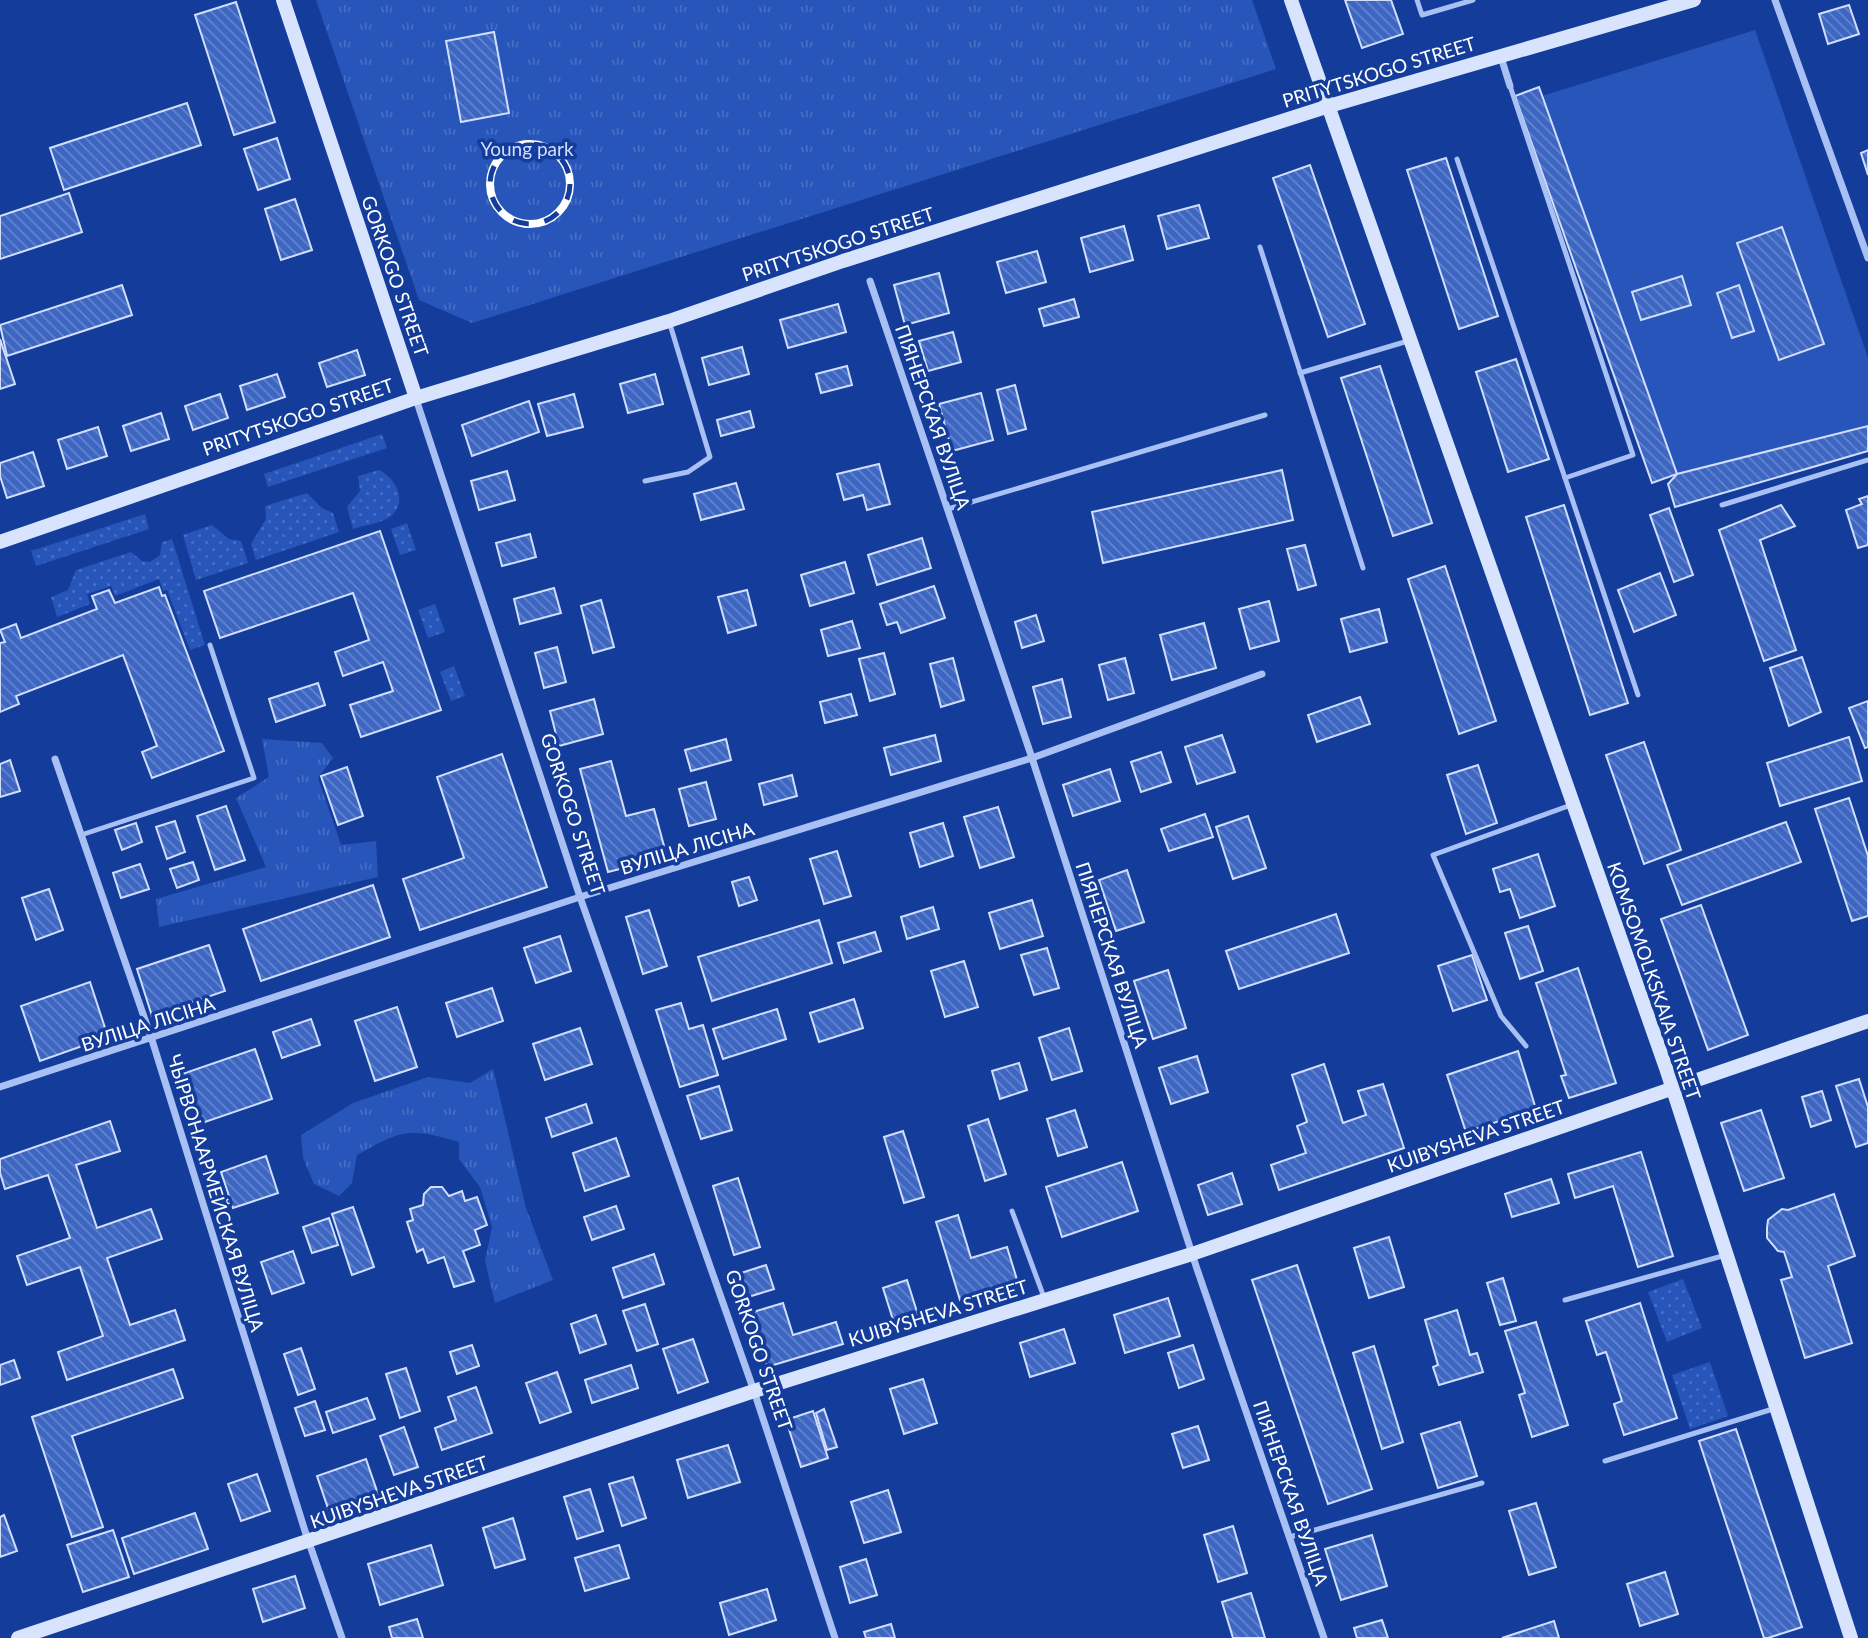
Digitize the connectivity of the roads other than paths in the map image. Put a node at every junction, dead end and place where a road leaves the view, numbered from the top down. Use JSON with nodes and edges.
{"nodes":[{"id":1,"x":283,"y":0,"type":"edge"},
{"id":2,"x":1291,"y":0,"type":"edge"},
{"id":3,"x":1417,"y":0,"type":"edge"},
{"id":4,"x":1473,"y":0,"type":"edge"},
{"id":5,"x":1694,"y":0,"type":"edge"},
{"id":6,"x":1775,"y":0,"type":"edge"},
{"id":7,"x":1500,"y":56,"type":"junction"},
{"id":8,"x":1510,"y":86,"type":"joint"},
{"id":9,"x":1329,"y":106,"type":"junction"},
{"id":10,"x":1457,"y":159,"type":"dead end"},
{"id":11,"x":1261,"y":247,"type":"dead end"},
{"id":12,"x":1868,"y":258,"type":"edge"},
{"id":13,"x":870,"y":281,"type":"dead end"},
{"id":14,"x":669,"y":321,"type":"junction"},
{"id":15,"x":1412,"y":340,"type":"junction"},
{"id":16,"x":1300,"y":373,"type":"junction"},
{"id":17,"x":416,"y":398,"type":"junction"},
{"id":18,"x":1265,"y":415,"type":"dead end"},
{"id":19,"x":1868,"y":460,"type":"edge"},
{"id":20,"x":1565,"y":478,"type":"junction"},
{"id":21,"x":645,"y":481,"type":"dead end"},
{"id":22,"x":1722,"y":505,"type":"dead end"},
{"id":23,"x":948,"y":509,"type":"junction"},
{"id":24,"x":0,"y":542,"type":"edge"},
{"id":25,"x":1363,"y":568,"type":"dead end"},
{"id":26,"x":210,"y":645,"type":"dead end"},
{"id":27,"x":1262,"y":674,"type":"dead end"},
{"id":28,"x":1639,"y":695,"type":"dead end"},
{"id":29,"x":1032,"y":758,"type":"junction"},
{"id":30,"x":55,"y":759,"type":"dead end"},
{"id":31,"x":1573,"y":804,"type":"junction"},
{"id":32,"x":81,"y":835,"type":"junction"},
{"id":33,"x":580,"y":897,"type":"junction"},
{"id":34,"x":1868,"y":1021,"type":"edge"},
{"id":35,"x":152,"y":1040,"type":"junction"},
{"id":36,"x":1527,"y":1046,"type":"dead end"},
{"id":37,"x":0,"y":1087,"type":"edge"},
{"id":38,"x":1671,"y":1088,"type":"junction"},
{"id":39,"x":1012,"y":1211,"type":"dead end"},
{"id":40,"x":1192,"y":1254,"type":"junction"},
{"id":41,"x":1726,"y":1255,"type":"junction"},
{"id":42,"x":1045,"y":1300,"type":"junction"},
{"id":43,"x":1564,"y":1300,"type":"dead end"},
{"id":44,"x":754,"y":1391,"type":"junction"},
{"id":45,"x":1776,"y":1408,"type":"junction"},
{"id":46,"x":1605,"y":1461,"type":"dead end"},
{"id":47,"x":1482,"y":1483,"type":"dead end"},
{"id":48,"x":1290,"y":1537,"type":"junction"},
{"id":49,"x":309,"y":1543,"type":"junction"},
{"id":50,"x":18,"y":1638,"type":"edge"},
{"id":51,"x":342,"y":1638,"type":"edge"},
{"id":52,"x":835,"y":1638,"type":"edge"},
{"id":53,"x":1324,"y":1638,"type":"edge"},
{"id":54,"x":1851,"y":1638,"type":"edge"}],
"edges":[{"from":1,"to":17,"type":"main road","name":"GORKOGO STREET"},
{"from":2,"to":9,"type":"main road"},
{"from":3,"to":4,"type":"lane"},
{"from":5,"to":7,"type":"main road","name":"PRITYTSKOGO STREET"},
{"from":6,"to":12,"type":"street"},
{"from":7,"to":8,"type":"street"},
{"from":7,"to":9,"type":"main road","name":"PRITYTSKOGO STREET"},
{"from":8,"to":20,"type":"lane"},
{"from":9,"to":14,"type":"main road","name":"PRITYTSKOGO STREET"},
{"from":9,"to":15,"type":"main road"},
{"from":10,"to":20,"type":"lane"},
{"from":11,"to":16,"type":"lane"},
{"from":13,"to":23,"type":"street","name":"ПІЯНЕРСКАЯ ВУЛІЦА"},
{"from":14,"to":17,"type":"main road","name":"PRITYTSKOGO STREET"},
{"from":14,"to":21,"type":"lane"},
{"from":15,"to":16,"type":"lane"},
{"from":15,"to":31,"type":"main road","name":"KOMSOMOLKSKAIA STREET"},
{"from":16,"to":25,"type":"lane"},
{"from":17,"to":24,"type":"main road","name":"PRITYTSKOGO STREET"},
{"from":17,"to":33,"type":"street","name":"GORKOGO STREET"},
{"from":18,"to":23,"type":"lane"},
{"from":19,"to":22,"type":"lane"},
{"from":20,"to":28,"type":"lane"},
{"from":23,"to":29,"type":"street","name":"ПІЯНЕРСКАЯ ВУЛІЦА"},
{"from":26,"to":32,"type":"lane"},
{"from":27,"to":29,"type":"street","name":"ВУЛІЦА ЛІСІНА"},
{"from":29,"to":33,"type":"street","name":"ВУЛІЦА ЛІСІНА"},
{"from":29,"to":40,"type":"street","name":"ПІЯНЕРСКАЯ ВУЛІЦА"},
{"from":30,"to":32,"type":"street","name":"ЧЫРВОНААРМЕЙСКАЯ ВУЛІЦА"},
{"from":31,"to":36,"type":"lane"},
{"from":31,"to":38,"type":"main road","name":"KOMSOMOLKSKAIA STREET"},
{"from":32,"to":35,"type":"street","name":"ЧЫРВОНААРМЕЙСКАЯ ВУЛІЦА"},
{"from":33,"to":35,"type":"street","name":"ВУЛІЦА ЛІСІНА"},
{"from":33,"to":44,"type":"street","name":"GORKOGO STREET"},
{"from":34,"to":38,"type":"main road","name":"KUIBYSHEVA STREET"},
{"from":35,"to":37,"type":"street","name":"ВУЛІЦА ЛІСІНА"},
{"from":35,"to":49,"type":"street","name":"ЧЫРВОНААРМЕЙСКАЯ ВУЛІЦА"},
{"from":38,"to":40,"type":"main road","name":"KUIBYSHEVA STREET"},
{"from":38,"to":41,"type":"main road","name":"KOMSOMOLKSKAIA STREET"},
{"from":39,"to":42,"type":"lane"},
{"from":40,"to":42,"type":"main road","name":"KUIBYSHEVA STREET"},
{"from":40,"to":48,"type":"street","name":"ПІЯНЕРСКАЯ ВУЛІЦА"},
{"from":41,"to":43,"type":"lane"},
{"from":41,"to":45,"type":"main road","name":"KOMSOMOLKSKAIA STREET"},
{"from":42,"to":44,"type":"main road","name":"KUIBYSHEVA STREET"},
{"from":44,"to":49,"type":"main road","name":"KUIBYSHEVA STREET"},
{"from":44,"to":52,"type":"street","name":"GORKOGO STREET"},
{"from":45,"to":46,"type":"lane"},
{"from":45,"to":54,"type":"main road","name":"KOMSOMOLKSKAIA STREET"},
{"from":47,"to":48,"type":"lane"},
{"from":48,"to":53,"type":"street","name":"ПІЯНЕРСКАЯ ВУЛІЦА"},
{"from":49,"to":50,"type":"main road","name":"KUIBYSHEVA STREET"},
{"from":49,"to":51,"type":"street","name":"ЧЫРВОНААРМЕЙСКАЯ ВУЛІЦА"}]}
